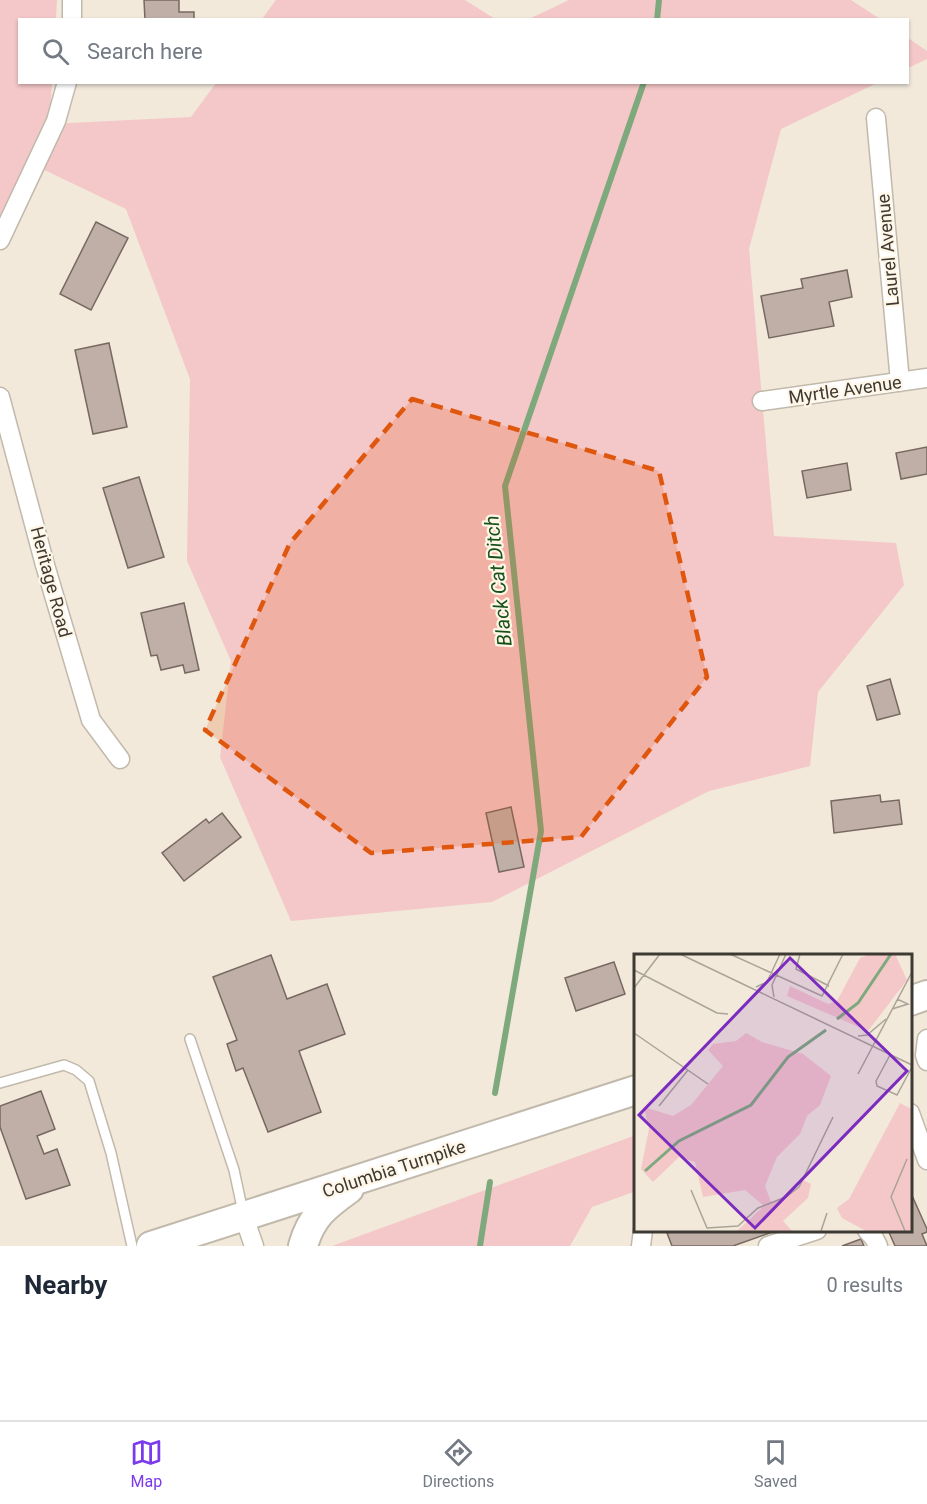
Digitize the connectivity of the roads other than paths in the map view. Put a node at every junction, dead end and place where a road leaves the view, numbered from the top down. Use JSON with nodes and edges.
{"nodes":[{"id":1,"x":72,"y":0,"type":"edge"},
{"id":2,"x":72,"y":18,"type":"edge"},
{"id":3,"x":66,"y":84,"type":"edge"},
{"id":4,"x":876,"y":118,"type":"dead end"},
{"id":5,"x":0,"y":240,"type":"edge"},
{"id":6,"x":927,"y":378,"type":"edge"},
{"id":7,"x":900,"y":382,"type":"junction"},
{"id":8,"x":0,"y":397,"type":"edge"},
{"id":9,"x":762,"y":401,"type":"dead end"},
{"id":10,"x":120,"y":759,"type":"dead end"},
{"id":11,"x":927,"y":995,"type":"edge"},
{"id":12,"x":912,"y":1000,"type":"edge"},
{"id":13,"x":190,"y":1039,"type":"dead end"},
{"id":14,"x":927,"y":1039,"type":"edge"},
{"id":15,"x":927,"y":1061,"type":"edge"},
{"id":16,"x":0,"y":1083,"type":"edge"},
{"id":17,"x":634,"y":1091,"type":"edge"},
{"id":18,"x":927,"y":1106,"type":"edge"},
{"id":19,"x":912,"y":1111,"type":"edge"},
{"id":20,"x":912,"y":1118,"type":"edge"},
{"id":21,"x":927,"y":1161,"type":"edge"},
{"id":22,"x":364,"y":1178,"type":"junction"},
{"id":23,"x":244,"y":1217,"type":"junction"},
{"id":24,"x":643,"y":1231,"type":"edge"},
{"id":25,"x":814,"y":1231,"type":"edge"},
{"id":26,"x":868,"y":1231,"type":"edge"},
{"id":27,"x":132,"y":1246,"type":"edge"},
{"id":28,"x":151,"y":1246,"type":"edge"},
{"id":29,"x":254,"y":1246,"type":"edge"},
{"id":30,"x":303,"y":1246,"type":"edge"},
{"id":31,"x":641,"y":1246,"type":"edge"},
{"id":32,"x":768,"y":1246,"type":"edge"},
{"id":33,"x":878,"y":1246,"type":"edge"}],
"edges":[{"from":1,"to":2,"type":"street"},
{"from":3,"to":5,"type":"street"},
{"from":4,"to":7,"type":"street","name":"Laurel Avenue"},
{"from":6,"to":7,"type":"street","name":"Myrtle Avenue"},
{"from":7,"to":9,"type":"street","name":"Myrtle Avenue"},
{"from":8,"to":10,"type":"street","name":"Heritage Road"},
{"from":11,"to":12,"type":"main road"},
{"from":13,"to":23,"type":"lane"},
{"from":14,"to":15,"type":"street"},
{"from":16,"to":27,"type":"lane"},
{"from":17,"to":22,"type":"main road","name":"Columbia Turnpike"},
{"from":18,"to":19,"type":"street"},
{"from":20,"to":21,"type":"street"},
{"from":22,"to":23,"type":"main road","name":"Columbia Turnpike"},
{"from":22,"to":30,"type":"main road"},
{"from":23,"to":28,"type":"main road","name":"Columbia Turnpike"},
{"from":23,"to":29,"type":"street"},
{"from":24,"to":31,"type":"street"},
{"from":25,"to":32,"type":"street"},
{"from":26,"to":33,"type":"street"}]}
